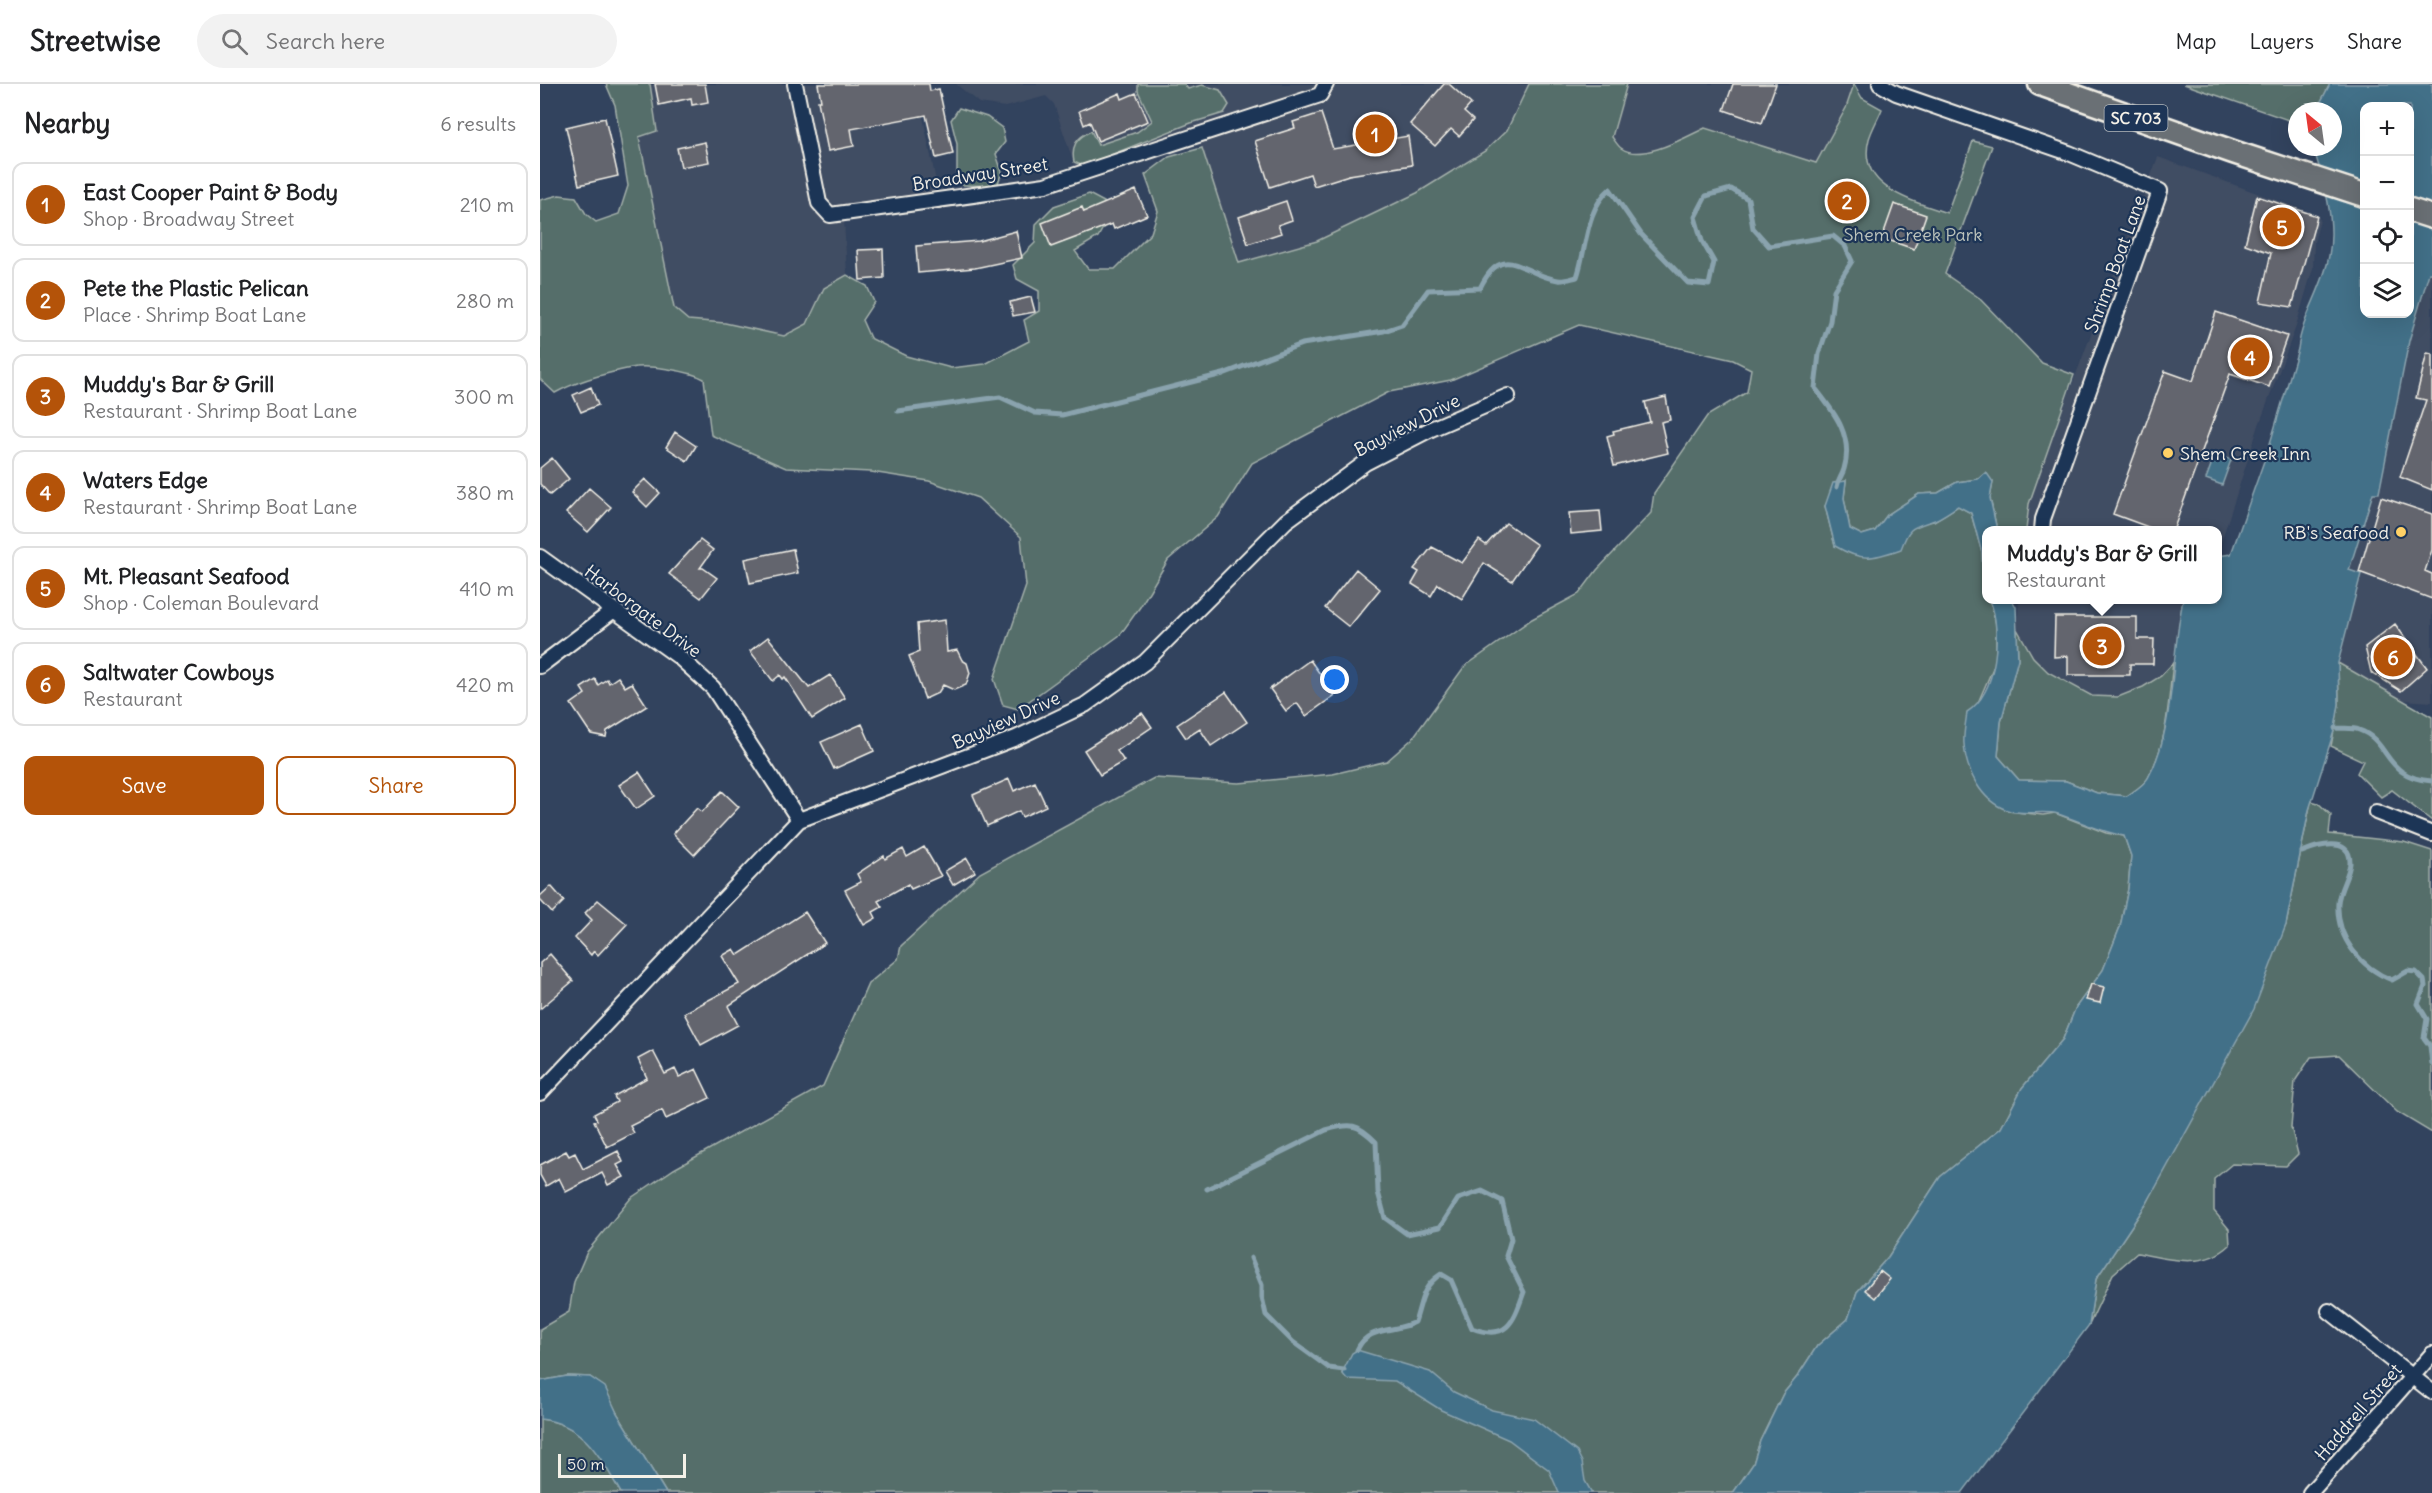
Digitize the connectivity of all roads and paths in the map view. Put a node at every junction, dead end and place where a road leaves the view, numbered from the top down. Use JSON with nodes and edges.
{"nodes":[{"id":1,"x":795,"y":84,"type":"edge"},
{"id":2,"x":1326,"y":84,"type":"edge"},
{"id":3,"x":1880,"y":84,"type":"edge"},
{"id":4,"x":2040,"y":84,"type":"edge"},
{"id":5,"x":2360,"y":194,"type":"edge"},
{"id":6,"x":2414,"y":212,"type":"edge"},
{"id":7,"x":2432,"y":217,"type":"edge"},
{"id":8,"x":1508,"y":396,"type":"dead end"},
{"id":9,"x":2042,"y":526,"type":"edge"},
{"id":10,"x":540,"y":557,"type":"edge"},
{"id":11,"x":614,"y":610,"type":"junction"},
{"id":12,"x":540,"y":666,"type":"edge"},
{"id":13,"x":2376,"y":812,"type":"dead end"},
{"id":14,"x":799,"y":820,"type":"junction"},
{"id":15,"x":2432,"y":834,"type":"edge"},
{"id":16,"x":540,"y":1093,"type":"edge"},
{"id":17,"x":2329,"y":1311,"type":"dead end"},
{"id":18,"x":2432,"y":1354,"type":"edge"},
{"id":19,"x":2412,"y":1377,"type":"junction"},
{"id":20,"x":2432,"y":1392,"type":"edge"},
{"id":21,"x":2310,"y":1493,"type":"edge"}],
"edges":[{"from":1,"to":2,"type":"street","name":"Broadway Street"},
{"from":3,"to":9,"type":"street","name":"Shrimp Boat Lane"},
{"from":4,"to":5,"type":"main road","number":"SC 703"},
{"from":6,"to":7,"type":"main road"},
{"from":8,"to":14,"type":"street","name":"Bayview Drive"},
{"from":10,"to":11,"type":"street","name":"Harborgate Drive"},
{"from":11,"to":12,"type":"street"},
{"from":11,"to":14,"type":"street","name":"Harborgate Drive"},
{"from":13,"to":15,"type":"street"},
{"from":14,"to":16,"type":"street","name":"Bayview Drive"},
{"from":17,"to":19,"type":"street"},
{"from":18,"to":19,"type":"street","name":"Haddrell Street"},
{"from":19,"to":20,"type":"street"},
{"from":19,"to":21,"type":"street","name":"Haddrell Street"}]}
